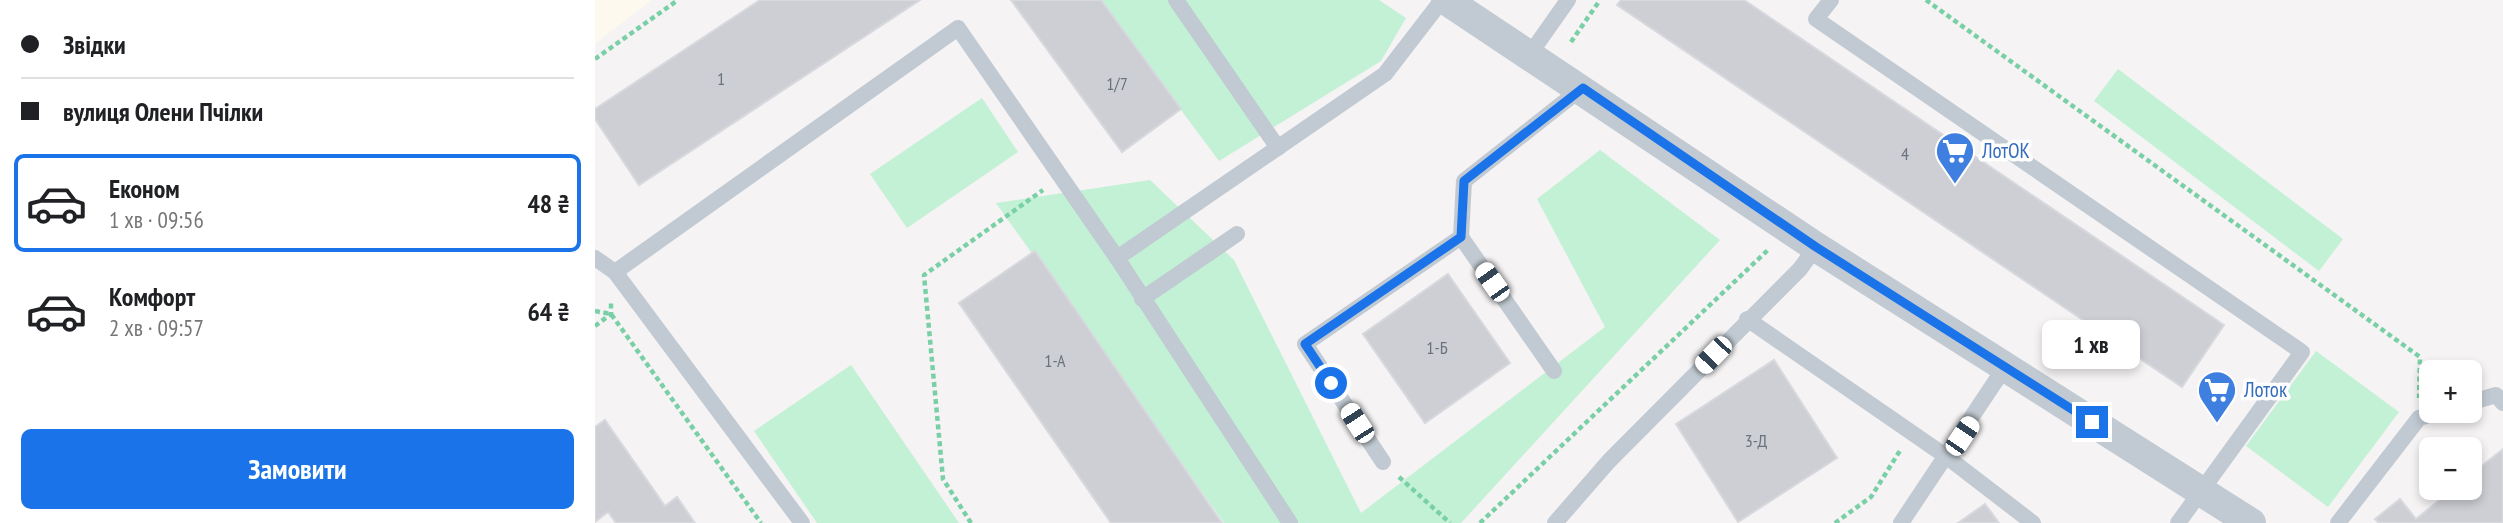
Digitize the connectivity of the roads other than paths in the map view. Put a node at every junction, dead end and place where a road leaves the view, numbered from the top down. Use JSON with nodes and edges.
{"nodes":[{"id":1,"x":1176,"y":0,"type":"edge"},
{"id":2,"x":1444,"y":0,"type":"edge"},
{"id":3,"x":1568,"y":0,"type":"edge"},
{"id":4,"x":1831,"y":0,"type":"edge"},
{"id":5,"x":1530,"y":54,"type":"junction"},
{"id":6,"x":1583,"y":88,"type":"junction"},
{"id":7,"x":1278,"y":148,"type":"junction"},
{"id":8,"x":1237,"y":234,"type":"dead end"},
{"id":9,"x":1461,"y":237,"type":"junction"},
{"id":10,"x":1816,"y":247,"type":"junction"},
{"id":11,"x":595,"y":258,"type":"edge"},
{"id":12,"x":1117,"y":258,"type":"junction"},
{"id":13,"x":615,"y":272,"type":"junction"},
{"id":14,"x":1142,"y":299,"type":"junction"},
{"id":15,"x":1747,"y":319,"type":"junction"},
{"id":16,"x":2005,"y":367,"type":"junction"},
{"id":17,"x":1554,"y":371,"type":"dead end"},
{"id":18,"x":2482,"y":399,"type":"edge"},
{"id":19,"x":2503,"y":403,"type":"edge"},
{"id":20,"x":2419,"y":418,"type":"edge"},
{"id":21,"x":1947,"y":457,"type":"junction"},
{"id":22,"x":1383,"y":462,"type":"road end"},
{"id":23,"x":2200,"y":489,"type":"junction"},
{"id":24,"x":802,"y":523,"type":"edge"},
{"id":25,"x":1290,"y":523,"type":"edge"},
{"id":26,"x":1555,"y":523,"type":"edge"},
{"id":27,"x":1901,"y":523,"type":"edge"},
{"id":28,"x":2033,"y":523,"type":"edge"},
{"id":29,"x":2178,"y":523,"type":"edge"},
{"id":30,"x":2251,"y":523,"type":"edge"},
{"id":31,"x":2338,"y":523,"type":"edge"}],
"edges":[{"from":1,"to":7,"type":"lane"},
{"from":2,"to":5,"type":"street"},
{"from":2,"to":7,"type":"lane"},
{"from":3,"to":5,"type":"lane"},
{"from":4,"to":23,"type":"lane"},
{"from":5,"to":6,"type":"street"},
{"from":6,"to":9,"type":"lane"},
{"from":6,"to":10,"type":"street"},
{"from":7,"to":12,"type":"lane"},
{"from":8,"to":14,"type":"lane"},
{"from":9,"to":17,"type":"lane"},
{"from":9,"to":22,"type":"lane"},
{"from":10,"to":15,"type":"lane"},
{"from":10,"to":16,"type":"street"},
{"from":11,"to":13,"type":"lane"},
{"from":12,"to":13,"type":"lane"},
{"from":12,"to":14,"type":"lane"},
{"from":13,"to":24,"type":"lane"},
{"from":14,"to":25,"type":"lane"},
{"from":15,"to":21,"type":"lane"},
{"from":15,"to":26,"type":"lane"},
{"from":16,"to":21,"type":"lane"},
{"from":16,"to":23,"type":"street"},
{"from":18,"to":19,"type":"lane"},
{"from":20,"to":31,"type":"lane"},
{"from":21,"to":27,"type":"lane"},
{"from":21,"to":28,"type":"lane"},
{"from":23,"to":29,"type":"lane"},
{"from":23,"to":30,"type":"street"}]}
